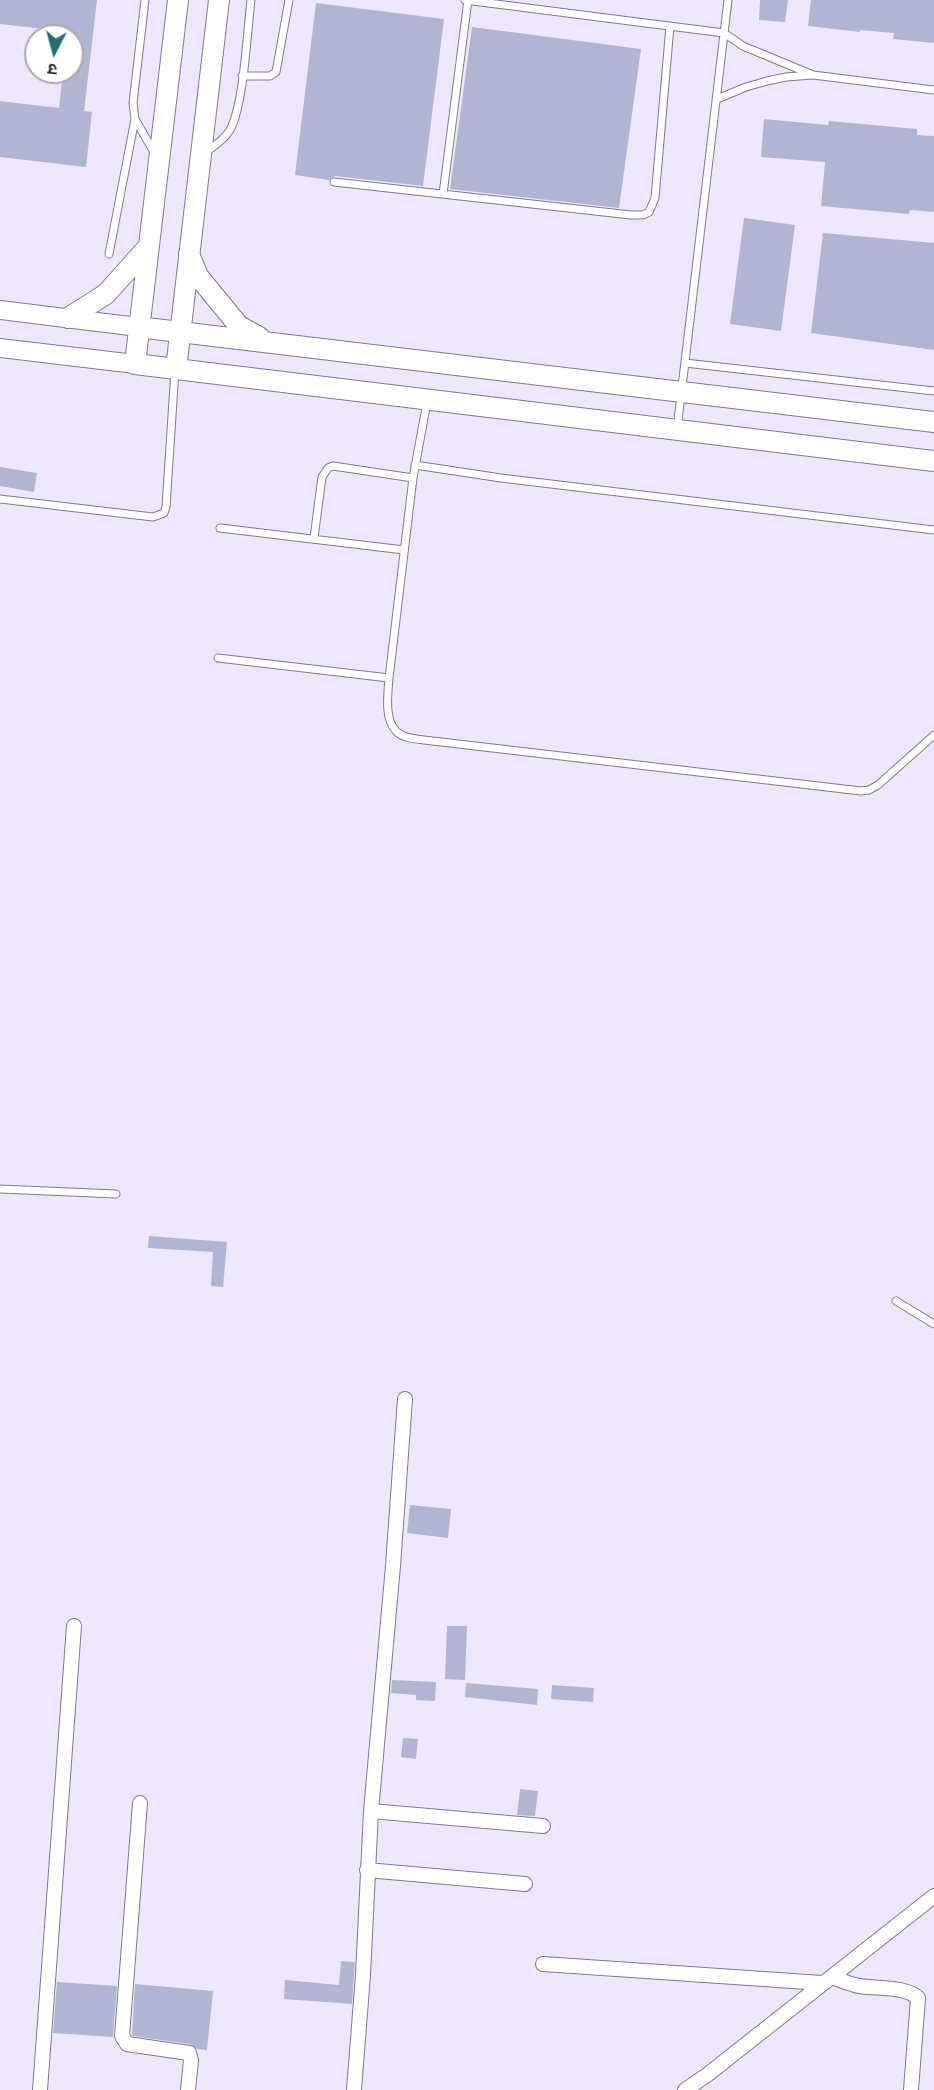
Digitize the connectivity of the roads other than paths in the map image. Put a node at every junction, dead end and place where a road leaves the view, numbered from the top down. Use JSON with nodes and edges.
{"nodes":[{"id":1,"x":146,"y":0,"type":"edge"},
{"id":2,"x":178,"y":0,"type":"edge"},
{"id":3,"x":219,"y":0,"type":"edge"},
{"id":4,"x":251,"y":0,"type":"edge"},
{"id":5,"x":289,"y":0,"type":"edge"},
{"id":6,"x":466,"y":0,"type":"edge"},
{"id":7,"x":728,"y":0,"type":"edge"},
{"id":8,"x":670,"y":26,"type":"junction"},
{"id":9,"x":724,"y":33,"type":"junction"},
{"id":10,"x":813,"y":75,"type":"junction"},
{"id":11,"x":242,"y":76,"type":"junction"},
{"id":12,"x":934,"y":90,"type":"edge"},
{"id":13,"x":717,"y":99,"type":"junction"},
{"id":14,"x":135,"y":119,"type":"junction"},
{"id":15,"x":200,"y":157,"type":"junction"},
{"id":16,"x":159,"y":158,"type":"junction"},
{"id":17,"x":334,"y":182,"type":"dead end"},
{"id":18,"x":442,"y":194,"type":"junction"},
{"id":19,"x":148,"y":247,"type":"junction"},
{"id":20,"x":188,"y":252,"type":"junction"},
{"id":21,"x":109,"y":254,"type":"dead end"},
{"id":22,"x":0,"y":310,"type":"edge"},
{"id":23,"x":68,"y":318,"type":"junction"},
{"id":24,"x":138,"y":327,"type":"junction"},
{"id":25,"x":179,"y":332,"type":"junction"},
{"id":26,"x":268,"y":342,"type":"junction"},
{"id":27,"x":0,"y":348,"type":"edge"},
{"id":28,"x":685,"y":363,"type":"junction"},
{"id":29,"x":135,"y":364,"type":"junction"},
{"id":30,"x":176,"y":369,"type":"junction"},
{"id":31,"x":934,"y":391,"type":"edge"},
{"id":32,"x":682,"y":392,"type":"junction"},
{"id":33,"x":428,"y":399,"type":"junction"},
{"id":34,"x":934,"y":422,"type":"edge"},
{"id":35,"x":677,"y":429,"type":"junction"},
{"id":36,"x":934,"y":461,"type":"edge"},
{"id":37,"x":415,"y":465,"type":"junction"},
{"id":38,"x":413,"y":478,"type":"junction"},
{"id":39,"x":0,"y":499,"type":"edge"},
{"id":40,"x":220,"y":528,"type":"dead end"},
{"id":41,"x":934,"y":531,"type":"edge"},
{"id":42,"x":314,"y":538,"type":"junction"},
{"id":43,"x":404,"y":550,"type":"junction"},
{"id":44,"x":218,"y":658,"type":"dead end"},
{"id":45,"x":389,"y":678,"type":"junction"},
{"id":46,"x":934,"y":735,"type":"edge"},
{"id":47,"x":0,"y":1189,"type":"edge"},
{"id":48,"x":116,"y":1194,"type":"dead end"},
{"id":49,"x":896,"y":1301,"type":"dead end"},
{"id":50,"x":934,"y":1324,"type":"edge"},
{"id":51,"x":405,"y":1399,"type":"dead end"},
{"id":52,"x":74,"y":1626,"type":"dead end"},
{"id":53,"x":140,"y":1803,"type":"dead end"},
{"id":54,"x":371,"y":1811,"type":"junction"},
{"id":55,"x":543,"y":1826,"type":"dead end"},
{"id":56,"x":368,"y":1870,"type":"junction"},
{"id":57,"x":525,"y":1884,"type":"dead end"},
{"id":58,"x":934,"y":1896,"type":"edge"},
{"id":59,"x":543,"y":1964,"type":"dead end"},
{"id":60,"x":827,"y":1980,"type":"junction"},
{"id":61,"x":40,"y":2090,"type":"edge"},
{"id":62,"x":188,"y":2090,"type":"edge"},
{"id":63,"x":354,"y":2090,"type":"edge"},
{"id":64,"x":685,"y":2090,"type":"edge"},
{"id":65,"x":911,"y":2090,"type":"edge"}],
"edges":[{"from":1,"to":14,"type":"lane"},
{"from":2,"to":16,"type":"main road"},
{"from":3,"to":15,"type":"main road"},
{"from":4,"to":11,"type":"lane"},
{"from":5,"to":11,"type":"lane"},
{"from":6,"to":8,"type":"lane"},
{"from":6,"to":18,"type":"lane"},
{"from":7,"to":9,"type":"lane"},
{"from":8,"to":9,"type":"lane"},
{"from":8,"to":18,"type":"lane"},
{"from":9,"to":10,"type":"lane"},
{"from":9,"to":13,"type":"lane"},
{"from":10,"to":12,"type":"lane"},
{"from":10,"to":13,"type":"lane"},
{"from":11,"to":15,"type":"lane"},
{"from":13,"to":28,"type":"lane"},
{"from":14,"to":16,"type":"lane"},
{"from":14,"to":21,"type":"lane"},
{"from":15,"to":20,"type":"main road"},
{"from":16,"to":19,"type":"main road"},
{"from":17,"to":18,"type":"lane"},
{"from":19,"to":23,"type":"main road"},
{"from":19,"to":24,"type":"main road"},
{"from":20,"to":25,"type":"main road"},
{"from":20,"to":26,"type":"main road"},
{"from":22,"to":23,"type":"street"},
{"from":23,"to":24,"type":"street"},
{"from":24,"to":25,"type":"main road"},
{"from":24,"to":29,"type":"main road"},
{"from":25,"to":26,"type":"main road"},
{"from":25,"to":30,"type":"main road"},
{"from":26,"to":32,"type":"main road"},
{"from":27,"to":29,"type":"street"},
{"from":28,"to":31,"type":"lane"},
{"from":28,"to":32,"type":"lane"},
{"from":29,"to":30,"type":"main road"},
{"from":30,"to":33,"type":"main road"},
{"from":30,"to":39,"type":"lane"},
{"from":32,"to":34,"type":"main road"},
{"from":32,"to":35,"type":"lane"},
{"from":33,"to":35,"type":"main road"},
{"from":33,"to":37,"type":"lane"},
{"from":35,"to":36,"type":"main road"},
{"from":37,"to":38,"type":"lane"},
{"from":37,"to":41,"type":"lane"},
{"from":38,"to":42,"type":"lane"},
{"from":38,"to":43,"type":"lane"},
{"from":40,"to":42,"type":"lane"},
{"from":42,"to":43,"type":"lane"},
{"from":43,"to":45,"type":"lane"},
{"from":44,"to":45,"type":"lane"},
{"from":45,"to":46,"type":"lane"},
{"from":47,"to":48,"type":"lane"},
{"from":49,"to":50,"type":"lane"},
{"from":51,"to":54,"type":"street"},
{"from":52,"to":61,"type":"street"},
{"from":53,"to":62,"type":"street"},
{"from":54,"to":55,"type":"street"},
{"from":54,"to":56,"type":"street"},
{"from":56,"to":57,"type":"street"},
{"from":56,"to":63,"type":"street"},
{"from":58,"to":60,"type":"street"},
{"from":59,"to":60,"type":"street"},
{"from":60,"to":64,"type":"street"},
{"from":60,"to":65,"type":"street"}]}
